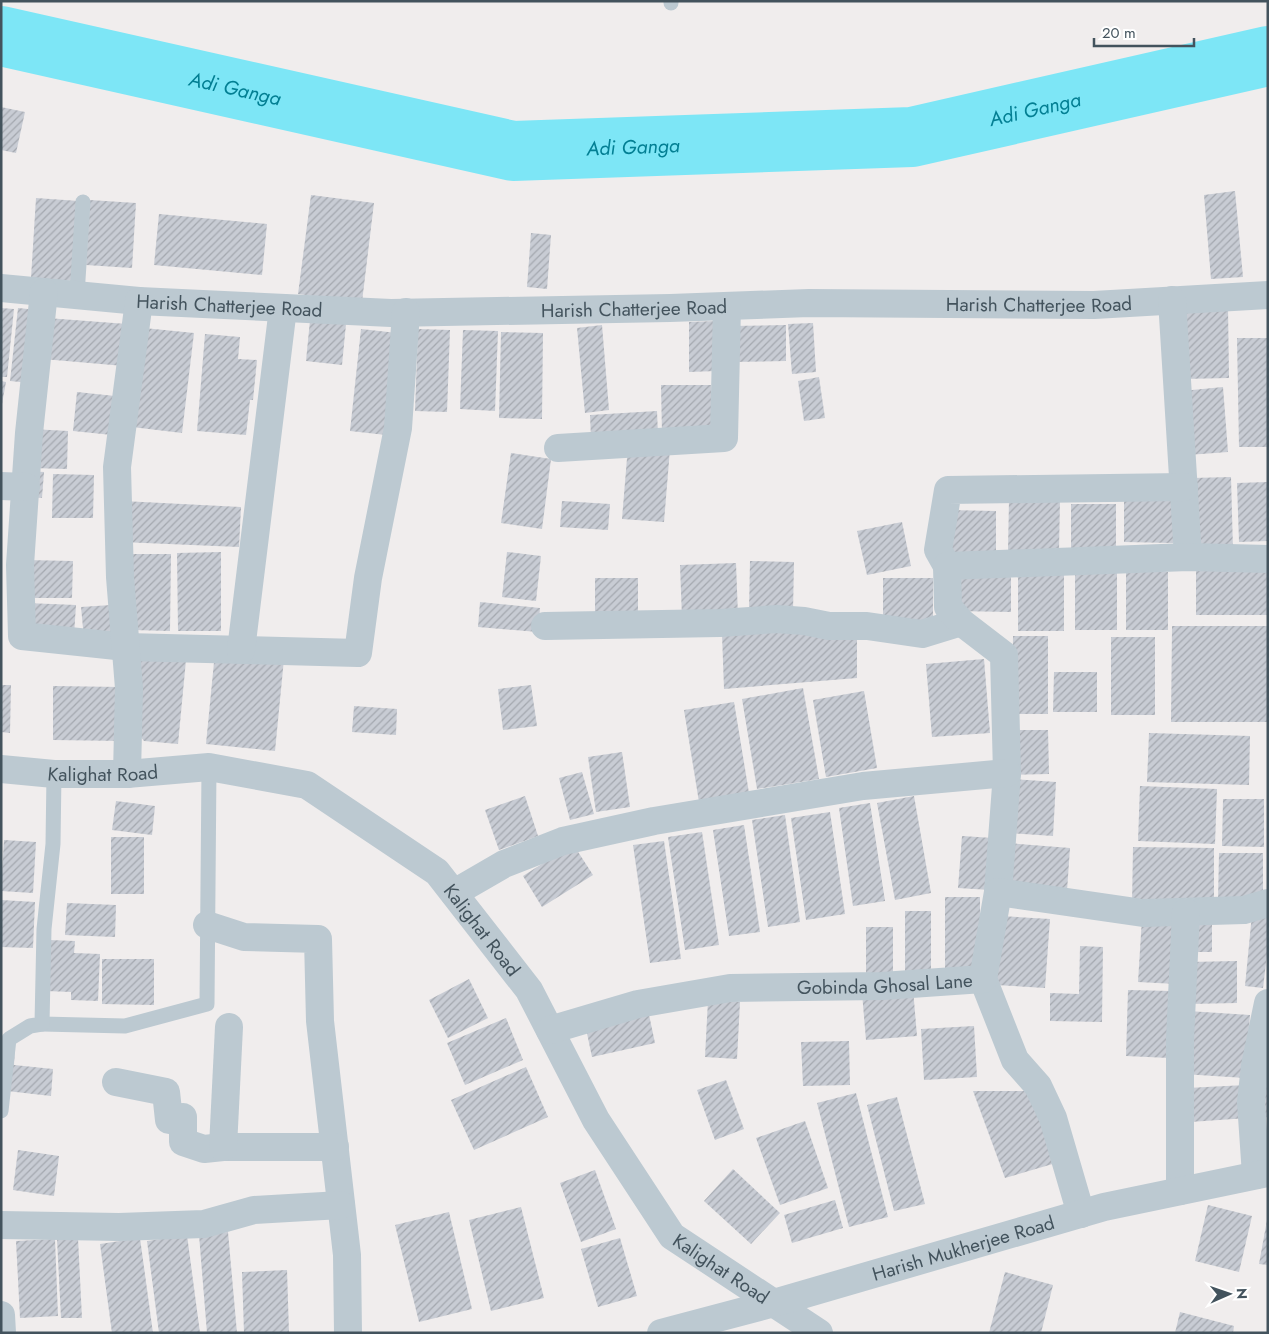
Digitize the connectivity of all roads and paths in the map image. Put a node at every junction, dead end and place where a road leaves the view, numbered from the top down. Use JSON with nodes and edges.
{"nodes":[{"id":1,"x":83,"y":202,"type":"dead end"},
{"id":2,"x":1,"y":288,"type":"edge"},
{"id":3,"x":44,"y":292,"type":"junction"},
{"id":4,"x":77,"y":295,"type":"junction"},
{"id":5,"x":1268,"y":295,"type":"edge"},
{"id":6,"x":1172,"y":300,"type":"junction"},
{"id":7,"x":140,"y":302,"type":"junction"},
{"id":8,"x":727,"y":306,"type":"junction"},
{"id":9,"x":283,"y":308,"type":"junction"},
{"id":10,"x":406,"y":312,"type":"junction"},
{"id":11,"x":558,"y":448,"type":"dead end"},
{"id":12,"x":14,"y":486,"type":"edge"},
{"id":13,"x":1184,"y":487,"type":"junction"},
{"id":14,"x":1188,"y":558,"type":"junction"},
{"id":15,"x":1268,"y":558,"type":"edge"},
{"id":16,"x":946,"y":566,"type":"junction"},
{"id":17,"x":961,"y":622,"type":"junction"},
{"id":18,"x":545,"y":626,"type":"dead end"},
{"id":19,"x":126,"y":647,"type":"junction"},
{"id":20,"x":241,"y":650,"type":"junction"},
{"id":21,"x":209,"y":767,"type":"junction"},
{"id":22,"x":1,"y":769,"type":"edge"},
{"id":23,"x":1007,"y":773,"type":"junction"},
{"id":24,"x":54,"y":774,"type":"junction"},
{"id":25,"x":127,"y":774,"type":"junction"},
{"id":26,"x":998,"y":892,"type":"junction"},
{"id":27,"x":454,"y":893,"type":"junction"},
{"id":28,"x":1268,"y":903,"type":"edge"},
{"id":29,"x":1186,"y":912,"type":"junction"},
{"id":30,"x":207,"y":925,"type":"junction"},
{"id":31,"x":983,"y":979,"type":"junction"},
{"id":32,"x":1268,"y":1004,"type":"edge"},
{"id":33,"x":42,"y":1024,"type":"junction"},
{"id":34,"x":230,"y":1027,"type":"dead end"},
{"id":35,"x":550,"y":1030,"type":"junction"},
{"id":36,"x":116,"y":1082,"type":"dead end"},
{"id":37,"x":1,"y":1111,"type":"edge"},
{"id":38,"x":223,"y":1146,"type":"junction"},
{"id":39,"x":335,"y":1147,"type":"junction"},
{"id":40,"x":1262,"y":1174,"type":"edge"},
{"id":41,"x":1180,"y":1191,"type":"junction"},
{"id":42,"x":341,"y":1205,"type":"junction"},
{"id":43,"x":1081,"y":1214,"type":"junction"},
{"id":44,"x":1,"y":1225,"type":"edge"},
{"id":45,"x":774,"y":1303,"type":"junction"},
{"id":46,"x":1,"y":1315,"type":"edge"},
{"id":47,"x":2,"y":1333,"type":"edge"},
{"id":48,"x":348,"y":1333,"type":"edge"},
{"id":49,"x":661,"y":1333,"type":"edge"},
{"id":50,"x":819,"y":1333,"type":"edge"}],
"edges":[{"from":1,"to":4,"type":"lane"},
{"from":2,"to":3,"type":"street","name":"Harish Chatterjee Road"},
{"from":3,"to":4,"type":"street","name":"Harish Chatterjee Road"},
{"from":3,"to":12,"type":"street"},
{"from":4,"to":7,"type":"street","name":"Harish Chatterjee Road"},
{"from":5,"to":6,"type":"street","name":"Harish Chatterjee Road"},
{"from":6,"to":8,"type":"street","name":"Harish Chatterjee Road"},
{"from":6,"to":13,"type":"street"},
{"from":7,"to":9,"type":"street","name":"Harish Chatterjee Road"},
{"from":7,"to":19,"type":"street"},
{"from":8,"to":10,"type":"street","name":"Harish Chatterjee Road"},
{"from":8,"to":11,"type":"street"},
{"from":9,"to":10,"type":"street","name":"Harish Chatterjee Road"},
{"from":9,"to":20,"type":"street"},
{"from":10,"to":20,"type":"street"},
{"from":12,"to":19,"type":"street"},
{"from":13,"to":14,"type":"street"},
{"from":13,"to":16,"type":"street"},
{"from":14,"to":15,"type":"street"},
{"from":14,"to":16,"type":"street"},
{"from":16,"to":17,"type":"street"},
{"from":17,"to":18,"type":"street"},
{"from":17,"to":23,"type":"street","name":"Gobinda Ghosal Lane"},
{"from":19,"to":20,"type":"street"},
{"from":19,"to":25,"type":"street"},
{"from":21,"to":25,"type":"street","name":"Kalighat Road"},
{"from":21,"to":27,"type":"street","name":"Kalighat Road"},
{"from":21,"to":30,"type":"lane"},
{"from":22,"to":24,"type":"street","name":"Kalighat Road"},
{"from":23,"to":26,"type":"street","name":"Gobinda Ghosal Lane"},
{"from":23,"to":27,"type":"street"},
{"from":24,"to":25,"type":"street","name":"Kalighat Road"},
{"from":24,"to":33,"type":"lane"},
{"from":26,"to":29,"type":"street"},
{"from":26,"to":31,"type":"street","name":"Gobinda Ghosal Lane"},
{"from":27,"to":35,"type":"street","name":"Kalighat Road"},
{"from":28,"to":29,"type":"street"},
{"from":29,"to":41,"type":"street"},
{"from":30,"to":33,"type":"lane"},
{"from":30,"to":39,"type":"street"},
{"from":31,"to":35,"type":"street","name":"Gobinda Ghosal Lane"},
{"from":31,"to":43,"type":"street"},
{"from":32,"to":40,"type":"street"},
{"from":33,"to":37,"type":"lane"},
{"from":34,"to":38,"type":"street"},
{"from":35,"to":45,"type":"street","name":"Kalighat Road"},
{"from":36,"to":38,"type":"street"},
{"from":38,"to":39,"type":"street"},
{"from":39,"to":42,"type":"street"},
{"from":40,"to":41,"type":"street","name":"Harish Mukherjee Road"},
{"from":41,"to":43,"type":"street","name":"Harish Mukherjee Road"},
{"from":42,"to":44,"type":"street"},
{"from":42,"to":48,"type":"street"},
{"from":43,"to":45,"type":"street","name":"Harish Mukherjee Road"},
{"from":45,"to":49,"type":"street","name":"Harish Mukherjee Road"},
{"from":45,"to":50,"type":"street","name":"Kalighat Road"},
{"from":46,"to":47,"type":"street"}]}
